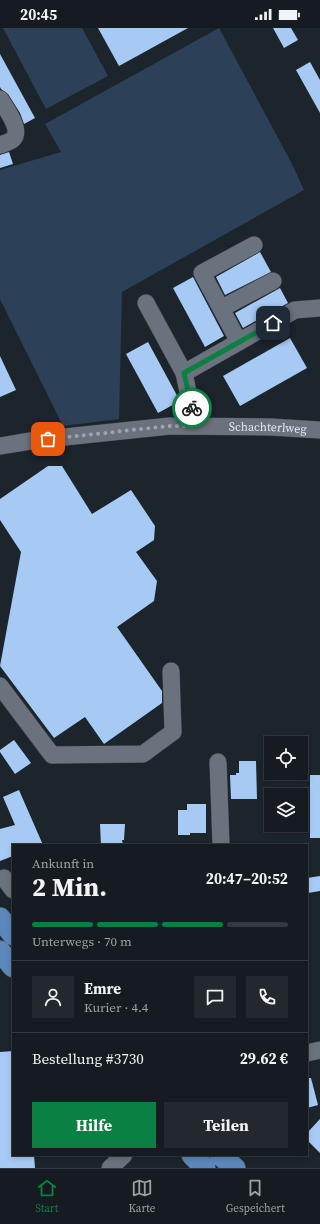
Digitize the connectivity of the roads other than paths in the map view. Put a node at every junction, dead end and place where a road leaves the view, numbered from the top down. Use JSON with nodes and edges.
{"nodes":[{"id":1,"x":0,"y":99,"type":"edge"},
{"id":2,"x":0,"y":145,"type":"edge"},
{"id":3,"x":254,"y":245,"type":"dead end"},
{"id":4,"x":273,"y":281,"type":"dead end"},
{"id":5,"x":146,"y":303,"type":"dead end"},
{"id":6,"x":222,"y":308,"type":"junction"},
{"id":7,"x":320,"y":308,"type":"edge"},
{"id":8,"x":239,"y":342,"type":"junction"},
{"id":9,"x":184,"y":373,"type":"junction"},
{"id":10,"x":192,"y":426,"type":"junction"},
{"id":11,"x":320,"y":430,"type":"edge"},
{"id":12,"x":0,"y":446,"type":"edge"},
{"id":13,"x":172,"y":670,"type":"dead end"},
{"id":14,"x":0,"y":686,"type":"edge"},
{"id":15,"x":218,"y":762,"type":"dead end"},
{"id":16,"x":220,"y":844,"type":"edge"},
{"id":17,"x":0,"y":918,"type":"edge"},
{"id":18,"x":12,"y":933,"type":"edge"},
{"id":19,"x":0,"y":951,"type":"edge"},
{"id":20,"x":12,"y":966,"type":"edge"},
{"id":21,"x":320,"y":1050,"type":"edge"},
{"id":22,"x":308,"y":1052,"type":"edge"},
{"id":23,"x":123,"y":1156,"type":"edge"},
{"id":24,"x":193,"y":1156,"type":"edge"},
{"id":25,"x":221,"y":1156,"type":"edge"},
{"id":26,"x":110,"y":1168,"type":"edge"},
{"id":27,"x":205,"y":1168,"type":"edge"},
{"id":28,"x":235,"y":1168,"type":"edge"}],
"edges":[{"from":1,"to":2,"type":"street"},
{"from":3,"to":6,"type":"street"},
{"from":4,"to":6,"type":"street"},
{"from":5,"to":9,"type":"street"},
{"from":6,"to":8,"type":"street"},
{"from":7,"to":8,"type":"street"},
{"from":8,"to":9,"type":"street"},
{"from":9,"to":10,"type":"street"},
{"from":10,"to":11,"type":"street","name":"Schachterlweg"},
{"from":10,"to":12,"type":"street","name":"Schachterlweg"},
{"from":13,"to":14,"type":"street"},
{"from":15,"to":16,"type":"street"},
{"from":17,"to":18,"type":"main road"},
{"from":19,"to":20,"type":"main road"},
{"from":21,"to":22,"type":"street"},
{"from":23,"to":26,"type":"street"},
{"from":24,"to":27,"type":"main road"},
{"from":25,"to":28,"type":"main road"}]}
